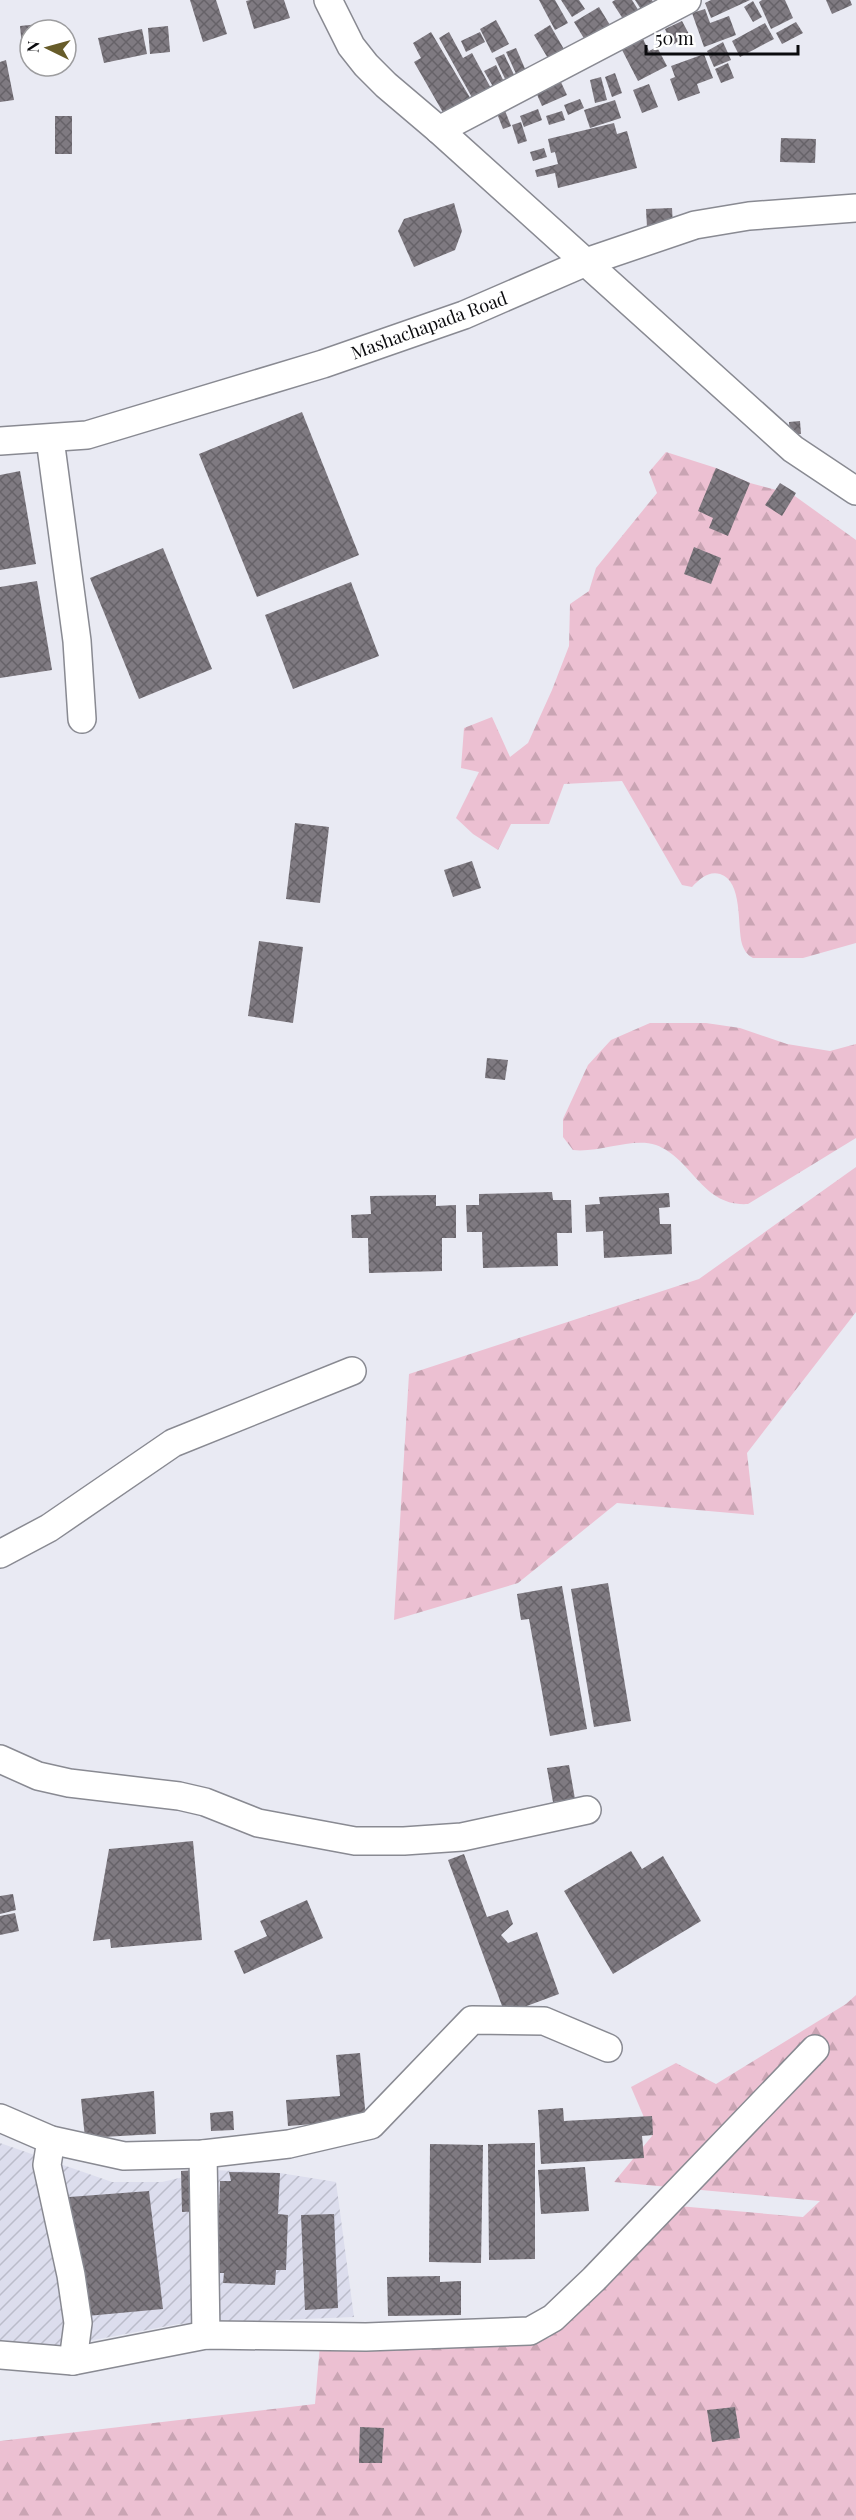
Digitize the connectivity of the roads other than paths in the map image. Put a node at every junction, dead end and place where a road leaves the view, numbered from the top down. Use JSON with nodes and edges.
{"nodes":[{"id":1,"x":328,"y":0,"type":"edge"},
{"id":2,"x":687,"y":0,"type":"edge"},
{"id":3,"x":439,"y":130,"type":"junction"},
{"id":4,"x":856,"y":208,"type":"edge"},
{"id":5,"x":586,"y":262,"type":"junction"},
{"id":6,"x":50,"y":439,"type":"junction"},
{"id":7,"x":0,"y":441,"type":"edge"},
{"id":8,"x":856,"y":491,"type":"edge"},
{"id":9,"x":82,"y":719,"type":"dead end"},
{"id":10,"x":352,"y":1371,"type":"dead end"},
{"id":11,"x":0,"y":1554,"type":"edge"},
{"id":12,"x":0,"y":1759,"type":"edge"},
{"id":13,"x":587,"y":1810,"type":"dead end"},
{"id":14,"x":608,"y":2048,"type":"dead end"},
{"id":15,"x":815,"y":2049,"type":"dead end"},
{"id":16,"x":0,"y":2118,"type":"edge"},
{"id":17,"x":51,"y":2140,"type":"junction"},
{"id":18,"x":203,"y":2154,"type":"junction"},
{"id":19,"x":206,"y":2335,"type":"junction"},
{"id":20,"x":0,"y":2355,"type":"edge"},
{"id":21,"x":73,"y":2361,"type":"junction"}],
"edges":[{"from":1,"to":3,"type":"street"},
{"from":2,"to":3,"type":"street"},
{"from":3,"to":5,"type":"street"},
{"from":4,"to":5,"type":"street","name":"Mashachapada Road"},
{"from":5,"to":6,"type":"street","name":"Mashachapada Road"},
{"from":5,"to":8,"type":"street"},
{"from":6,"to":7,"type":"street","name":"Mashachapada Road"},
{"from":6,"to":9,"type":"street"},
{"from":10,"to":11,"type":"street"},
{"from":12,"to":13,"type":"street"},
{"from":14,"to":18,"type":"street"},
{"from":15,"to":19,"type":"street"},
{"from":16,"to":17,"type":"street"},
{"from":17,"to":18,"type":"street"},
{"from":17,"to":21,"type":"street"},
{"from":18,"to":19,"type":"street"},
{"from":19,"to":21,"type":"street"},
{"from":20,"to":21,"type":"street"}]}
